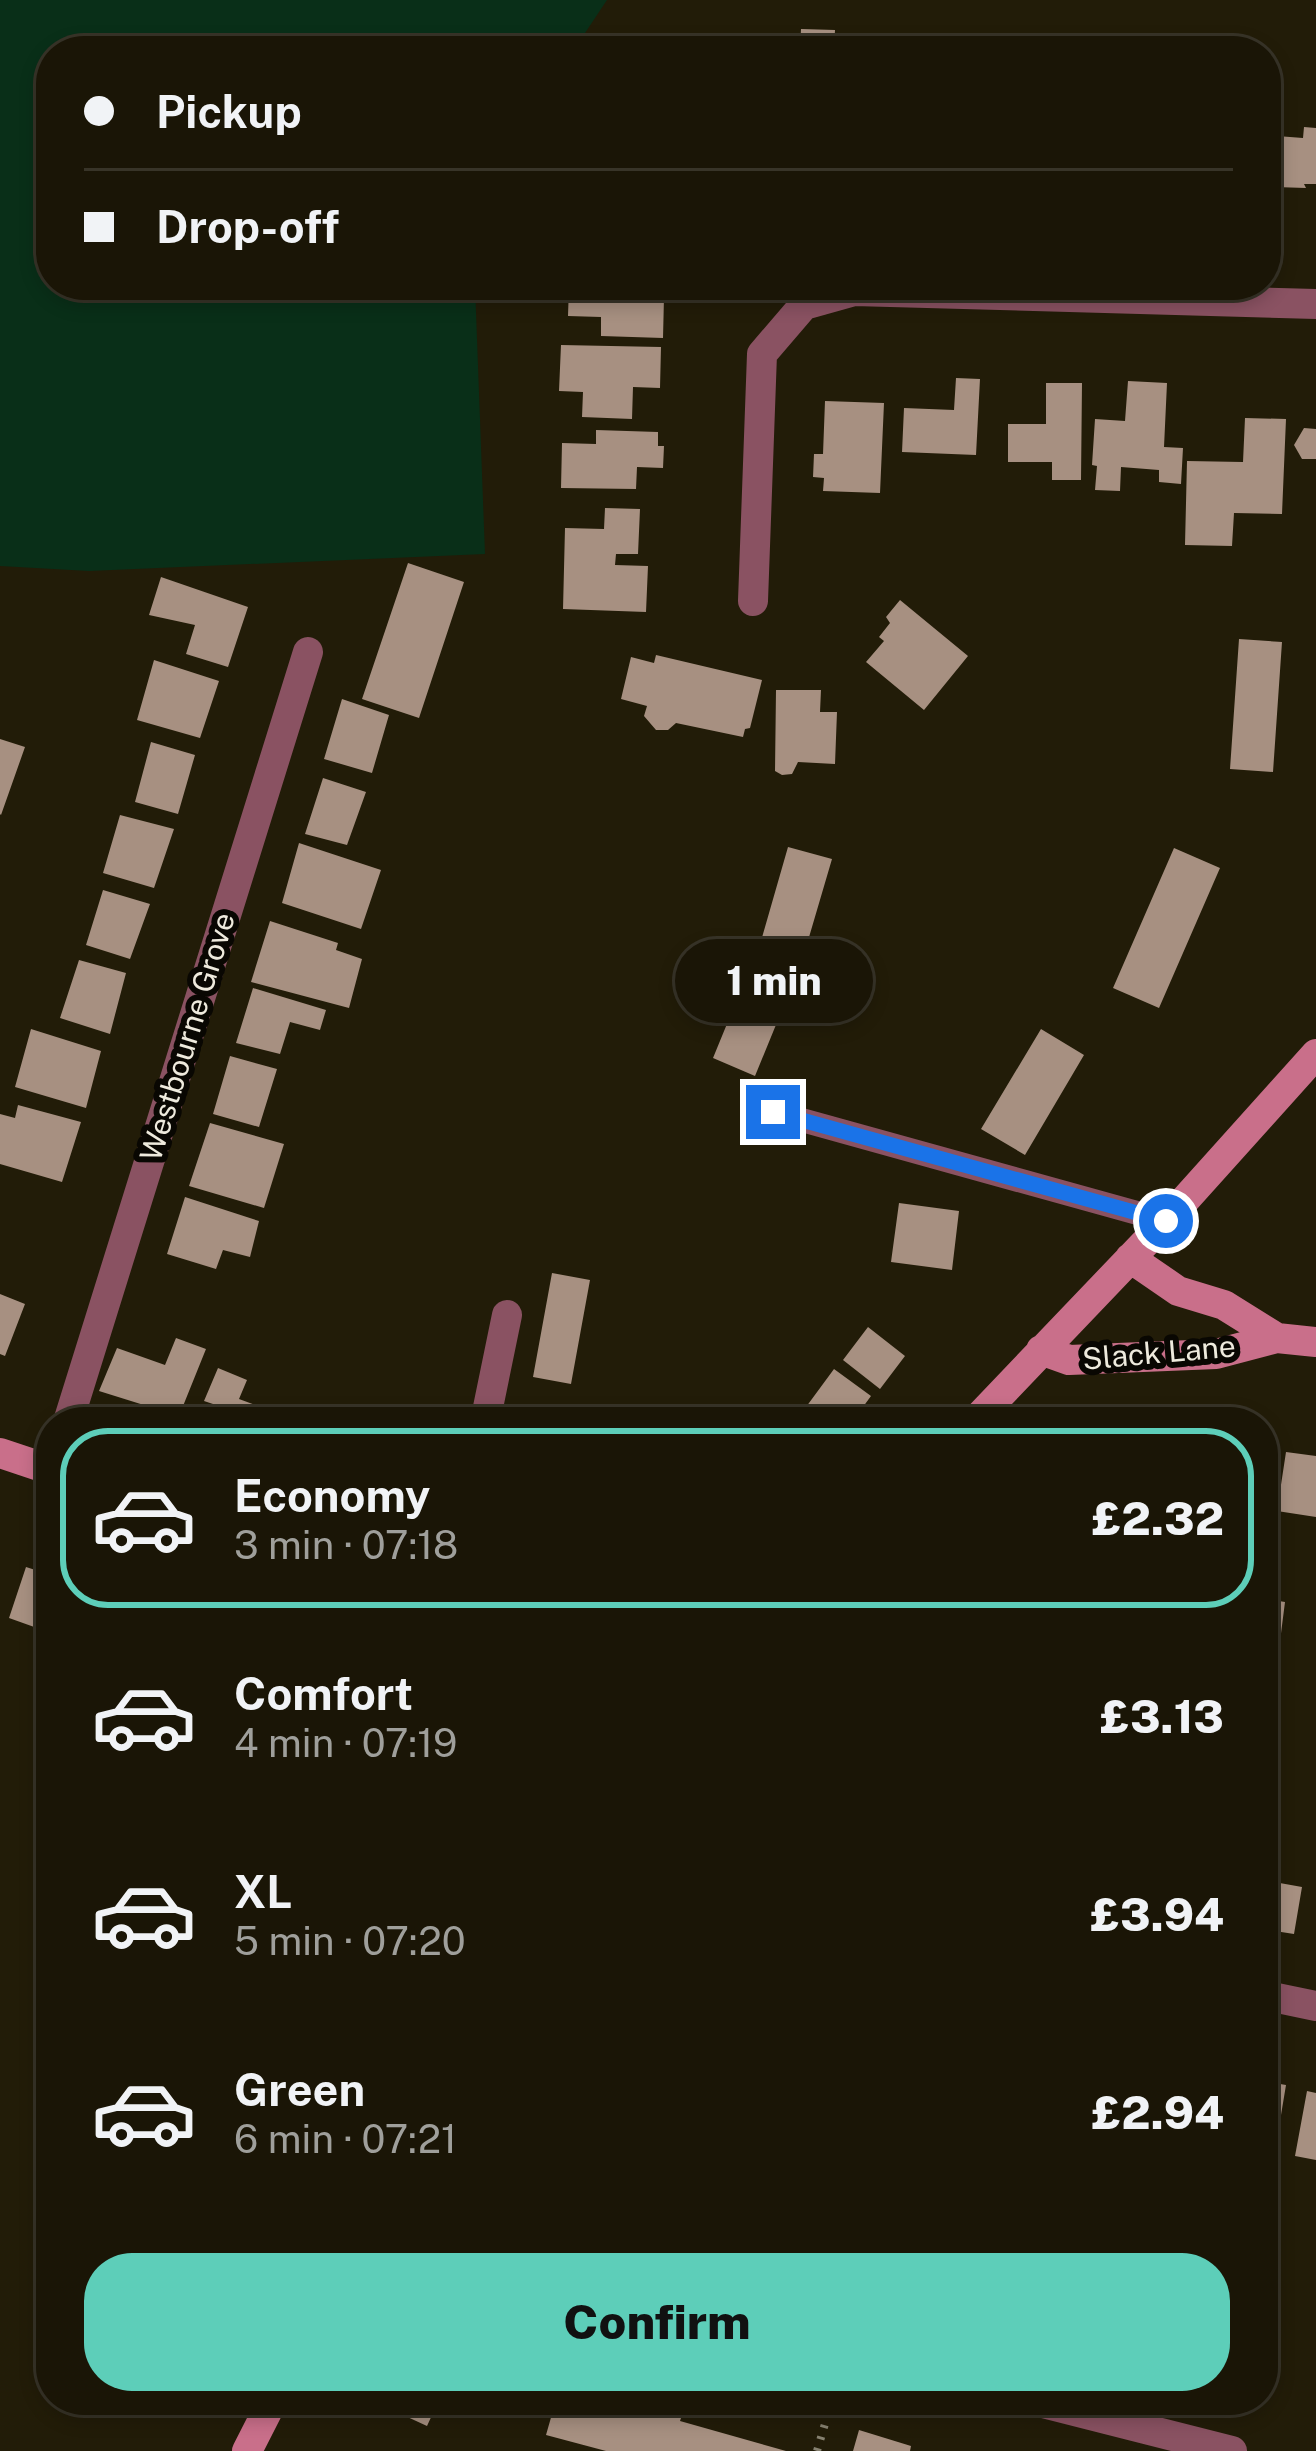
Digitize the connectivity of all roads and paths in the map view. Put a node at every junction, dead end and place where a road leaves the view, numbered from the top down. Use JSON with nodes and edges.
{"nodes":[{"id":1,"x":823,"y":300,"type":"edge"},
{"id":2,"x":1162,"y":300,"type":"edge"},
{"id":3,"x":1316,"y":304,"type":"edge"},
{"id":4,"x":753,"y":601,"type":"dead end"},
{"id":5,"x":308,"y":652,"type":"dead end"},
{"id":6,"x":1316,"y":1054,"type":"edge"},
{"id":7,"x":773,"y":1112,"type":"dead end"},
{"id":8,"x":1166,"y":1221,"type":"junction"},
{"id":9,"x":1130,"y":1258,"type":"junction"},
{"id":10,"x":507,"y":1315,"type":"dead end"},
{"id":11,"x":1277,"y":1338,"type":"junction"},
{"id":12,"x":1316,"y":1342,"type":"edge"},
{"id":13,"x":1041,"y":1350,"type":"junction"},
{"id":14,"x":73,"y":1407,"type":"edge"},
{"id":15,"x":488,"y":1407,"type":"edge"},
{"id":16,"x":988,"y":1407,"type":"edge"},
{"id":17,"x":0,"y":1453,"type":"edge"},
{"id":18,"x":36,"y":1465,"type":"edge"},
{"id":19,"x":1278,"y":1998,"type":"edge"},
{"id":20,"x":1316,"y":2006,"type":"edge"},
{"id":21,"x":265,"y":2415,"type":"edge"},
{"id":22,"x":828,"y":2415,"type":"edge"},
{"id":23,"x":1090,"y":2415,"type":"edge"},
{"id":24,"x":247,"y":2451,"type":"edge"},
{"id":25,"x":817,"y":2451,"type":"edge"},
{"id":26,"x":1232,"y":2451,"type":"edge"}],
"edges":[{"from":1,"to":4,"type":"street"},
{"from":2,"to":3,"type":"street"},
{"from":5,"to":14,"type":"street","name":"Westbourne Grove"},
{"from":6,"to":8,"type":"main road"},
{"from":7,"to":8,"type":"lane"},
{"from":8,"to":9,"type":"main road"},
{"from":9,"to":11,"type":"main road","name":"Slack Lane"},
{"from":9,"to":13,"type":"main road"},
{"from":10,"to":15,"type":"street"},
{"from":11,"to":12,"type":"main road","name":"Slack Lane"},
{"from":11,"to":13,"type":"main road","name":"Slack Lane"},
{"from":13,"to":16,"type":"main road"},
{"from":17,"to":18,"type":"main road"},
{"from":19,"to":20,"type":"street"},
{"from":21,"to":24,"type":"main road"},
{"from":22,"to":25,"type":"path"},
{"from":23,"to":26,"type":"street"}]}
